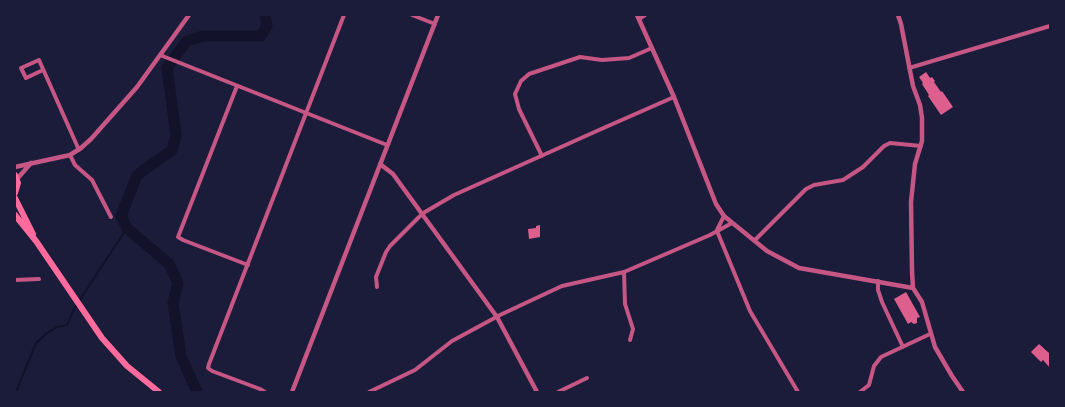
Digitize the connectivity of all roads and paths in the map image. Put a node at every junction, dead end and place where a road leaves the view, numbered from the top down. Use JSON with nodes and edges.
{"nodes":[{"id":1,"x":190,"y":15,"type":"edge"},
{"id":2,"x":344,"y":15,"type":"edge"},
{"id":3,"x":412,"y":15,"type":"edge"},
{"id":4,"x":438,"y":15,"type":"edge"},
{"id":5,"x":645,"y":15,"type":"edge"},
{"id":6,"x":898,"y":15,"type":"edge"},
{"id":7,"x":638,"y":17,"type":"edge"},
{"id":8,"x":435,"y":24,"type":"junction"},
{"id":9,"x":1050,"y":26,"type":"edge"},
{"id":10,"x":652,"y":48,"type":"junction"},
{"id":11,"x":160,"y":55,"type":"junction"},
{"id":12,"x":909,"y":68,"type":"junction"},
{"id":13,"x":43,"y":70,"type":"junction"},
{"id":14,"x":238,"y":86,"type":"junction"},
{"id":15,"x":674,"y":97,"type":"junction"},
{"id":16,"x":306,"y":113,"type":"junction"},
{"id":17,"x":387,"y":145,"type":"junction"},
{"id":18,"x":921,"y":146,"type":"junction"},
{"id":19,"x":79,"y":150,"type":"junction"},
{"id":20,"x":70,"y":155,"type":"junction"},
{"id":21,"x":542,"y":156,"type":"junction"},
{"id":22,"x":30,"y":163,"type":"junction"},
{"id":23,"x":380,"y":164,"type":"junction"},
{"id":24,"x":15,"y":167,"type":"edge"},
{"id":25,"x":16,"y":177,"type":"edge"},
{"id":26,"x":15,"y":193,"type":"edge"},
{"id":27,"x":15,"y":198,"type":"edge"},
{"id":28,"x":15,"y":215,"type":"edge"},
{"id":29,"x":423,"y":215,"type":"junction"},
{"id":30,"x":724,"y":216,"type":"junction"},
{"id":31,"x":111,"y":217,"type":"dead end"},
{"id":32,"x":732,"y":223,"type":"junction"},
{"id":33,"x":717,"y":231,"type":"junction"},
{"id":34,"x":755,"y":240,"type":"junction"},
{"id":35,"x":36,"y":241,"type":"junction"},
{"id":36,"x":248,"y":265,"type":"junction"},
{"id":37,"x":624,"y":272,"type":"junction"},
{"id":38,"x":39,"y":279,"type":"dead end"},
{"id":39,"x":15,"y":280,"type":"edge"},
{"id":40,"x":878,"y":282,"type":"junction"},
{"id":41,"x":377,"y":287,"type":"dead end"},
{"id":42,"x":913,"y":288,"type":"junction"},
{"id":43,"x":497,"y":317,"type":"junction"},
{"id":44,"x":930,"y":334,"type":"junction"},
{"id":45,"x":630,"y":340,"type":"dead end"},
{"id":46,"x":902,"y":347,"type":"junction"},
{"id":47,"x":587,"y":378,"type":"dead end"},
{"id":48,"x":160,"y":392,"type":"edge"},
{"id":49,"x":265,"y":392,"type":"edge"},
{"id":50,"x":292,"y":392,"type":"edge"},
{"id":51,"x":369,"y":392,"type":"edge"},
{"id":52,"x":537,"y":392,"type":"edge"},
{"id":53,"x":558,"y":392,"type":"edge"},
{"id":54,"x":798,"y":392,"type":"edge"},
{"id":55,"x":860,"y":392,"type":"edge"},
{"id":56,"x":963,"y":392,"type":"edge"}],
"edges":[{"from":1,"to":11,"type":"street"},
{"from":2,"to":16,"type":"street"},
{"from":3,"to":8,"type":"street"},
{"from":4,"to":8,"type":"street"},
{"from":5,"to":7,"type":"street"},
{"from":6,"to":12,"type":"street"},
{"from":7,"to":10,"type":"street"},
{"from":8,"to":17,"type":"street"},
{"from":9,"to":12,"type":"street"},
{"from":10,"to":15,"type":"street"},
{"from":10,"to":21,"type":"street"},
{"from":11,"to":14,"type":"street"},
{"from":11,"to":19,"type":"street"},
{"from":12,"to":18,"type":"street"},
{"from":13,"to":13,"type":"street"},
{"from":13,"to":19,"type":"street"},
{"from":14,"to":16,"type":"street"},
{"from":14,"to":36,"type":"street"},
{"from":15,"to":21,"type":"street"},
{"from":15,"to":30,"type":"street"},
{"from":16,"to":17,"type":"street"},
{"from":16,"to":36,"type":"street"},
{"from":17,"to":23,"type":"street"},
{"from":18,"to":34,"type":"street"},
{"from":18,"to":42,"type":"street"},
{"from":19,"to":20,"type":"street"},
{"from":20,"to":22,"type":"street"},
{"from":20,"to":31,"type":"street"},
{"from":21,"to":29,"type":"street"},
{"from":22,"to":24,"type":"street"},
{"from":22,"to":25,"type":"street"},
{"from":23,"to":29,"type":"street"},
{"from":23,"to":50,"type":"street"},
{"from":25,"to":26,"type":"main road"},
{"from":27,"to":35,"type":"main road"},
{"from":28,"to":35,"type":"main road"},
{"from":29,"to":41,"type":"street"},
{"from":29,"to":43,"type":"street"},
{"from":30,"to":32,"type":"street"},
{"from":30,"to":33,"type":"street"},
{"from":32,"to":33,"type":"street"},
{"from":32,"to":34,"type":"street"},
{"from":33,"to":37,"type":"street"},
{"from":33,"to":54,"type":"street"},
{"from":34,"to":40,"type":"street"},
{"from":35,"to":48,"type":"main road"},
{"from":36,"to":49,"type":"street"},
{"from":37,"to":43,"type":"street"},
{"from":37,"to":45,"type":"street"},
{"from":38,"to":39,"type":"street"},
{"from":40,"to":42,"type":"street"},
{"from":40,"to":46,"type":"street"},
{"from":42,"to":44,"type":"street"},
{"from":43,"to":51,"type":"street"},
{"from":43,"to":52,"type":"street"},
{"from":44,"to":46,"type":"street"},
{"from":44,"to":56,"type":"street"},
{"from":46,"to":55,"type":"street"},
{"from":47,"to":53,"type":"street"}]}
